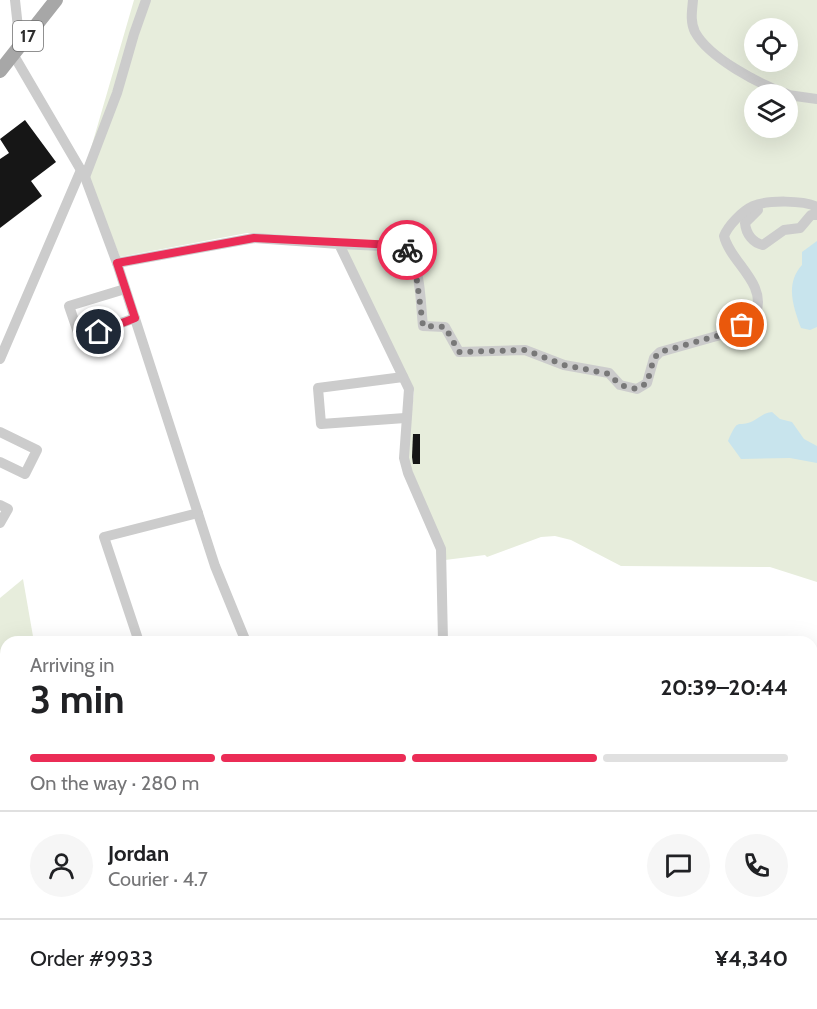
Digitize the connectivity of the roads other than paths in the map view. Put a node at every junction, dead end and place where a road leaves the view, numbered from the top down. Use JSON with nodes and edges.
{"nodes":[{"id":1,"x":15,"y":0,"type":"edge"},
{"id":2,"x":56,"y":0,"type":"edge"},
{"id":3,"x":146,"y":0,"type":"edge"},
{"id":4,"x":693,"y":0,"type":"edge"},
{"id":5,"x":17,"y":50,"type":"junction"},
{"id":6,"x":0,"y":71,"type":"edge"},
{"id":7,"x":767,"y":84,"type":"edge"},
{"id":8,"x":798,"y":96,"type":"edge"},
{"id":9,"x":817,"y":99,"type":"edge"},
{"id":10,"x":83,"y":173,"type":"junction"},
{"id":11,"x":763,"y":204,"type":"junction"},
{"id":12,"x":817,"y":207,"type":"edge"},
{"id":13,"x":817,"y":214,"type":"edge"},
{"id":14,"x":339,"y":244,"type":"junction"},
{"id":15,"x":117,"y":263,"type":"junction"},
{"id":16,"x":125,"y":289,"type":"junction"},
{"id":17,"x":135,"y":318,"type":"junction"},
{"id":18,"x":0,"y":359,"type":"edge"},
{"id":19,"x":403,"y":377,"type":"junction"},
{"id":20,"x":405,"y":418,"type":"junction"},
{"id":21,"x":0,"y":432,"type":"edge"},
{"id":22,"x":0,"y":462,"type":"edge"},
{"id":23,"x":0,"y":505,"type":"edge"},
{"id":24,"x":198,"y":513,"type":"junction"},
{"id":25,"x":0,"y":524,"type":"edge"},
{"id":26,"x":137,"y":636,"type":"edge"},
{"id":27,"x":244,"y":636,"type":"edge"},
{"id":28,"x":443,"y":636,"type":"edge"}],
"edges":[{"from":1,"to":5,"type":"street"},
{"from":2,"to":5,"type":"main road","number":"17"},
{"from":3,"to":10,"type":"street"},
{"from":4,"to":7,"type":"street"},
{"from":5,"to":6,"type":"main road","number":"17"},
{"from":5,"to":10,"type":"street"},
{"from":8,"to":9,"type":"street"},
{"from":10,"to":15,"type":"street"},
{"from":10,"to":18,"type":"street"},
{"from":11,"to":12,"type":"street"},
{"from":11,"to":13,"type":"street"},
{"from":11,"to":14,"type":"street"},
{"from":14,"to":15,"type":"street"},
{"from":14,"to":19,"type":"street"},
{"from":15,"to":16,"type":"street"},
{"from":16,"to":17,"type":"street"},
{"from":16,"to":17,"type":"street"},
{"from":17,"to":24,"type":"street"},
{"from":19,"to":20,"type":"street"},
{"from":19,"to":20,"type":"street"},
{"from":20,"to":28,"type":"street"},
{"from":21,"to":22,"type":"street"},
{"from":23,"to":25,"type":"street"},
{"from":24,"to":26,"type":"street"},
{"from":24,"to":27,"type":"street"}]}
